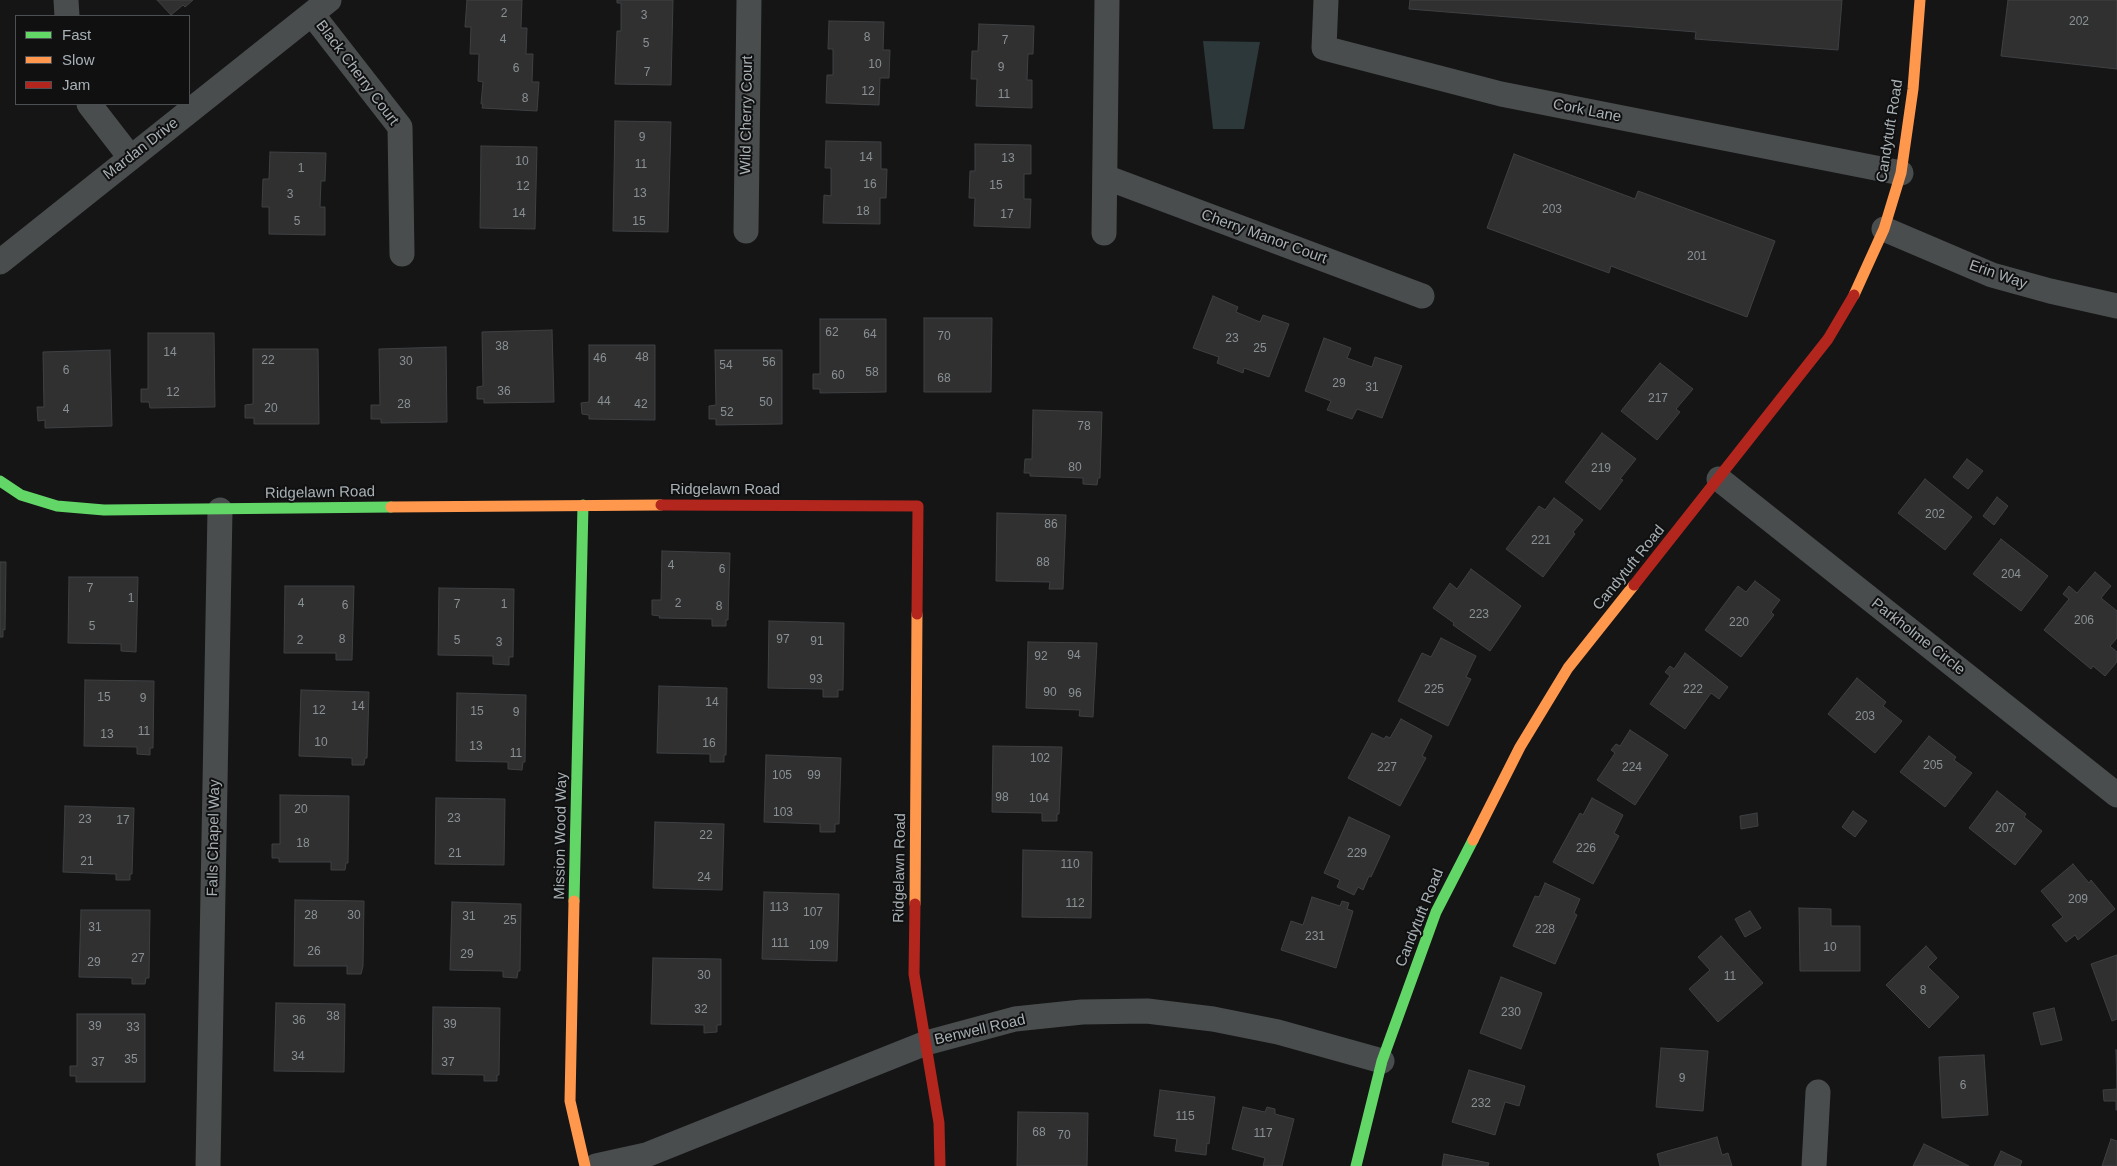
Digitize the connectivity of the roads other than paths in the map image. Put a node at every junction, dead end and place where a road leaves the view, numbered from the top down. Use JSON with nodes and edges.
{"nodes":[{"id":1,"x":66,"y":0,"type":"edge"},
{"id":2,"x":749,"y":0,"type":"edge"},
{"id":3,"x":1107,"y":0,"type":"edge"},
{"id":4,"x":1326,"y":0,"type":"edge"},
{"id":5,"x":1920,"y":0,"type":"edge"},
{"id":6,"x":321,"y":7,"type":"edge"},
{"id":7,"x":68,"y":15,"type":"edge"},
{"id":8,"x":90,"y":105,"type":"edge"},
{"id":9,"x":130,"y":157,"type":"junction"},
{"id":10,"x":1900,"y":173,"type":"junction"},
{"id":11,"x":1105,"y":177,"type":"junction"},
{"id":12,"x":1884,"y":229,"type":"junction"},
{"id":13,"x":746,"y":231,"type":"dead end"},
{"id":14,"x":1104,"y":234,"type":"dead end"},
{"id":15,"x":402,"y":254,"type":"dead end"},
{"id":16,"x":0,"y":262,"type":"edge"},
{"id":17,"x":1422,"y":296,"type":"dead end"},
{"id":18,"x":2117,"y":306,"type":"edge"},
{"id":19,"x":1719,"y":479,"type":"junction"},
{"id":20,"x":0,"y":481,"type":"edge"},
{"id":21,"x":583,"y":504,"type":"junction"},
{"id":22,"x":220,"y":510,"type":"junction"},
{"id":23,"x":2117,"y":795,"type":"edge"},
{"id":24,"x":926,"y":1042,"type":"junction"},
{"id":25,"x":1382,"y":1061,"type":"junction"},
{"id":26,"x":1818,"y":1092,"type":"dead end"},
{"id":27,"x":208,"y":1166,"type":"edge"},
{"id":28,"x":585,"y":1166,"type":"edge"},
{"id":29,"x":596,"y":1166,"type":"edge"},
{"id":30,"x":940,"y":1166,"type":"edge"},
{"id":31,"x":1356,"y":1166,"type":"edge"},
{"id":32,"x":1814,"y":1166,"type":"edge"}],
"edges":[{"from":1,"to":7,"type":"street"},
{"from":2,"to":13,"type":"street","name":"Wild Cherry Court"},
{"from":3,"to":11,"type":"street"},
{"from":4,"to":10,"type":"street","name":"Cork Lane"},
{"from":5,"to":10,"type":"street","name":"Candytuft Road"},
{"from":6,"to":9,"type":"street","name":"Mardan Drive"},
{"from":6,"to":15,"type":"street","name":"Black Cherry Court"},
{"from":8,"to":9,"type":"street"},
{"from":9,"to":16,"type":"street","name":"Mardan Drive"},
{"from":10,"to":12,"type":"street","name":"Candytuft Road"},
{"from":11,"to":14,"type":"street"},
{"from":11,"to":17,"type":"street","name":"Cherry Manor Court"},
{"from":12,"to":18,"type":"street","name":"Erin Way"},
{"from":12,"to":19,"type":"street","name":"Candytuft Road"},
{"from":19,"to":23,"type":"street","name":"Parkholme Circle"},
{"from":19,"to":25,"type":"street","name":"Candytuft Road"},
{"from":20,"to":22,"type":"street","name":"Ridgelawn Road"},
{"from":21,"to":22,"type":"street","name":"Ridgelawn Road"},
{"from":21,"to":24,"type":"street","name":"Ridgelawn Road"},
{"from":21,"to":28,"type":"street","name":"Mission Wood Way"},
{"from":22,"to":27,"type":"street","name":"Falls Chapel Way"},
{"from":24,"to":25,"type":"street","name":"Benwell Road"},
{"from":24,"to":29,"type":"street","name":"Benwell Road"},
{"from":24,"to":30,"type":"street"},
{"from":25,"to":31,"type":"street","name":"Candytuft Road"},
{"from":26,"to":32,"type":"street"}]}
